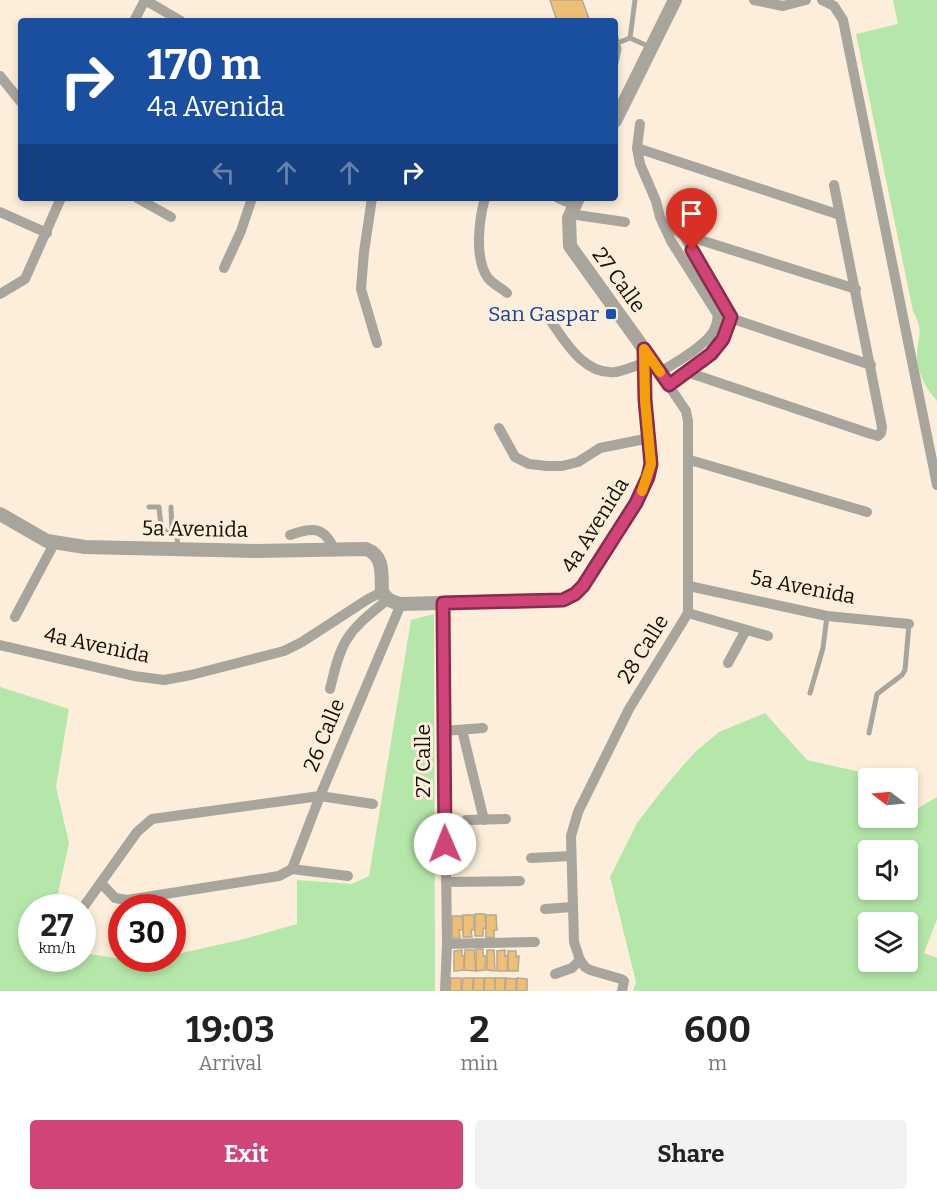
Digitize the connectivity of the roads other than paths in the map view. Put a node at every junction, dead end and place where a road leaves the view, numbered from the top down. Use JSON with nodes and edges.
{"nodes":[{"id":1,"x":145,"y":0,"type":"edge"},
{"id":2,"x":635,"y":0,"type":"edge"},
{"id":3,"x":675,"y":0,"type":"edge"},
{"id":4,"x":754,"y":0,"type":"edge"},
{"id":5,"x":806,"y":0,"type":"edge"},
{"id":6,"x":822,"y":0,"type":"edge"},
{"id":7,"x":136,"y":18,"type":"edge"},
{"id":8,"x":176,"y":18,"type":"edge"},
{"id":9,"x":630,"y":39,"type":"junction"},
{"id":10,"x":618,"y":43,"type":"edge"},
{"id":11,"x":651,"y":47,"type":"junction"},
{"id":12,"x":0,"y":76,"type":"edge"},
{"id":13,"x":18,"y":98,"type":"edge"},
{"id":14,"x":618,"y":114,"type":"edge"},
{"id":15,"x":640,"y":124,"type":"dead end"},
{"id":16,"x":637,"y":148,"type":"junction"},
{"id":17,"x":834,"y":185,"type":"dead end"},
{"id":18,"x":60,"y":201,"type":"edge"},
{"id":19,"x":142,"y":201,"type":"edge"},
{"id":20,"x":251,"y":201,"type":"edge"},
{"id":21,"x":372,"y":201,"type":"edge"},
{"id":22,"x":484,"y":201,"type":"edge"},
{"id":23,"x":574,"y":206,"type":"edge"},
{"id":24,"x":0,"y":212,"type":"edge"},
{"id":25,"x":840,"y":215,"type":"junction"},
{"id":26,"x":171,"y":217,"type":"dead end"},
{"id":27,"x":625,"y":222,"type":"dead end"},
{"id":28,"x":663,"y":224,"type":"junction"},
{"id":29,"x":47,"y":233,"type":"junction"},
{"id":30,"x":683,"y":234,"type":"junction"},
{"id":31,"x":671,"y":240,"type":"junction"},
{"id":32,"x":224,"y":268,"type":"dead end"},
{"id":33,"x":856,"y":289,"type":"junction"},
{"id":34,"x":507,"y":293,"type":"dead end"},
{"id":35,"x":0,"y":294,"type":"edge"},
{"id":36,"x":718,"y":315,"type":"junction"},
{"id":37,"x":548,"y":317,"type":"dead end"},
{"id":38,"x":731,"y":317,"type":"junction"},
{"id":39,"x":377,"y":343,"type":"dead end"},
{"id":40,"x":644,"y":356,"type":"junction"},
{"id":41,"x":871,"y":365,"type":"junction"},
{"id":42,"x":660,"y":372,"type":"junction"},
{"id":43,"x":687,"y":372,"type":"junction"},
{"id":44,"x":669,"y":385,"type":"junction"},
{"id":45,"x":499,"y":428,"type":"dead end"},
{"id":46,"x":650,"y":438,"type":"junction"},
{"id":47,"x":690,"y":460,"type":"junction"},
{"id":48,"x":937,"y":485,"type":"edge"},
{"id":49,"x":149,"y":507,"type":"dead end"},
{"id":50,"x":159,"y":507,"type":"junction"},
{"id":51,"x":867,"y":512,"type":"dead end"},
{"id":52,"x":0,"y":514,"type":"edge"},
{"id":53,"x":172,"y":535,"type":"junction"},
{"id":54,"x":290,"y":535,"type":"dead end"},
{"id":55,"x":55,"y":542,"type":"junction"},
{"id":56,"x":178,"y":549,"type":"junction"},
{"id":57,"x":334,"y":549,"type":"junction"},
{"id":58,"x":689,"y":586,"type":"junction"},
{"id":59,"x":390,"y":599,"type":"junction"},
{"id":60,"x":443,"y":603,"type":"junction"},
{"id":61,"x":688,"y":613,"type":"junction"},
{"id":62,"x":827,"y":616,"type":"junction"},
{"id":63,"x":15,"y":617,"type":"dead end"},
{"id":64,"x":909,"y":624,"type":"joint"},
{"id":65,"x":746,"y":630,"type":"junction"},
{"id":66,"x":768,"y":636,"type":"dead end"},
{"id":67,"x":0,"y":645,"type":"edge"},
{"id":68,"x":728,"y":663,"type":"dead end"},
{"id":69,"x":330,"y":688,"type":"dead end"},
{"id":70,"x":810,"y":693,"type":"dead end"},
{"id":71,"x":483,"y":728,"type":"dead end"},
{"id":72,"x":462,"y":730,"type":"junction"},
{"id":73,"x":444,"y":731,"type":"junction"},
{"id":74,"x":869,"y":733,"type":"dead end"},
{"id":75,"x":320,"y":796,"type":"junction"},
{"id":76,"x":373,"y":804,"type":"dead end"},
{"id":77,"x":506,"y":819,"type":"dead end"},
{"id":78,"x":466,"y":820,"type":"dead end"},
{"id":79,"x":484,"y":820,"type":"junction"},
{"id":80,"x":571,"y":856,"type":"junction"},
{"id":81,"x":531,"y":858,"type":"dead end"},
{"id":82,"x":292,"y":869,"type":"junction"},
{"id":83,"x":348,"y":876,"type":"dead end"},
{"id":84,"x":520,"y":881,"type":"dead end"},
{"id":85,"x":446,"y":882,"type":"junction"},
{"id":86,"x":101,"y":883,"type":"junction"},
{"id":87,"x":93,"y":894,"type":"edge"},
{"id":88,"x":572,"y":907,"type":"junction"},
{"id":89,"x":545,"y":909,"type":"dead end"},
{"id":90,"x":536,"y":942,"type":"dead end"},
{"id":91,"x":447,"y":944,"type":"junction"},
{"id":92,"x":582,"y":963,"type":"junction"},
{"id":93,"x":555,"y":974,"type":"dead end"},
{"id":94,"x":445,"y":991,"type":"edge"},
{"id":95,"x":622,"y":991,"type":"edge"}],
"edges":[{"from":1,"to":7,"type":"street"},
{"from":1,"to":8,"type":"street"},
{"from":2,"to":9,"type":"lane"},
{"from":3,"to":11,"type":"street"},
{"from":4,"to":5,"type":"street"},
{"from":6,"to":48,"type":"street"},
{"from":9,"to":10,"type":"lane"},
{"from":9,"to":11,"type":"lane"},
{"from":11,"to":14,"type":"street"},
{"from":12,"to":13,"type":"street"},
{"from":15,"to":16,"type":"street"},
{"from":16,"to":25,"type":"street"},
{"from":16,"to":28,"type":"street"},
{"from":17,"to":25,"type":"street"},
{"from":18,"to":29,"type":"street"},
{"from":19,"to":26,"type":"street"},
{"from":20,"to":32,"type":"street"},
{"from":21,"to":39,"type":"street"},
{"from":22,"to":34,"type":"street"},
{"from":23,"to":27,"type":"street"},
{"from":23,"to":40,"type":"street","name":"27 Calle"},
{"from":24,"to":29,"type":"street"},
{"from":25,"to":33,"type":"street"},
{"from":28,"to":30,"type":"street"},
{"from":28,"to":31,"type":"street"},
{"from":29,"to":35,"type":"street"},
{"from":30,"to":31,"type":"street"},
{"from":30,"to":33,"type":"street"},
{"from":30,"to":38,"type":"street"},
{"from":31,"to":36,"type":"street"},
{"from":33,"to":41,"type":"street"},
{"from":36,"to":38,"type":"street"},
{"from":36,"to":42,"type":"street"},
{"from":37,"to":40,"type":"street"},
{"from":38,"to":41,"type":"street"},
{"from":38,"to":43,"type":"street"},
{"from":40,"to":42,"type":"street","name":"28 Calle"},
{"from":40,"to":46,"type":"street","name":"4a Avenida"},
{"from":41,"to":43,"type":"street"},
{"from":42,"to":44,"type":"street","name":"28 Calle"},
{"from":43,"to":44,"type":"street"},
{"from":44,"to":47,"type":"street","name":"28 Calle"},
{"from":45,"to":46,"type":"street"},
{"from":46,"to":60,"type":"street","name":"4a Avenida"},
{"from":47,"to":51,"type":"street"},
{"from":47,"to":58,"type":"street","name":"28 Calle"},
{"from":49,"to":50,"type":"lane"},
{"from":50,"to":53,"type":"lane"},
{"from":50,"to":53,"type":"lane"},
{"from":52,"to":55,"type":"street","name":"5a Avenida"},
{"from":53,"to":56,"type":"lane"},
{"from":54,"to":57,"type":"street"},
{"from":55,"to":56,"type":"street","name":"5a Avenida"},
{"from":55,"to":63,"type":"street"},
{"from":56,"to":57,"type":"street","name":"5a Avenida"},
{"from":57,"to":59,"type":"street","name":"5a Avenida"},
{"from":58,"to":61,"type":"street","name":"28 Calle"},
{"from":58,"to":62,"type":"street","name":"5a Avenida"},
{"from":59,"to":60,"type":"street","name":"4a Avenida"},
{"from":59,"to":67,"type":"street","name":"4a Avenida"},
{"from":59,"to":69,"type":"street"},
{"from":59,"to":75,"type":"street","name":"26 Calle"},
{"from":60,"to":73,"type":"street","name":"27 Calle"},
{"from":61,"to":65,"type":"street"},
{"from":61,"to":80,"type":"street","name":"28 Calle"},
{"from":62,"to":64,"type":"street","name":"5a Avenida"},
{"from":62,"to":70,"type":"lane"},
{"from":64,"to":74,"type":"lane"},
{"from":65,"to":66,"type":"street"},
{"from":65,"to":68,"type":"street"},
{"from":71,"to":72,"type":"street"},
{"from":72,"to":73,"type":"street"},
{"from":72,"to":79,"type":"street"},
{"from":73,"to":85,"type":"street","name":"27 Calle"},
{"from":75,"to":76,"type":"street"},
{"from":75,"to":82,"type":"street","name":"26 Calle"},
{"from":75,"to":86,"type":"street"},
{"from":77,"to":79,"type":"street"},
{"from":78,"to":79,"type":"street"},
{"from":80,"to":81,"type":"street"},
{"from":80,"to":88,"type":"street","name":"28 Calle"},
{"from":82,"to":83,"type":"street"},
{"from":82,"to":86,"type":"street"},
{"from":84,"to":85,"type":"street"},
{"from":85,"to":91,"type":"street","name":"27 Calle"},
{"from":86,"to":87,"type":"street"},
{"from":88,"to":89,"type":"street"},
{"from":88,"to":92,"type":"street","name":"28 Calle"},
{"from":90,"to":91,"type":"street"},
{"from":91,"to":94,"type":"street","name":"27 Calle"},
{"from":92,"to":93,"type":"street"},
{"from":92,"to":95,"type":"street"}]}
